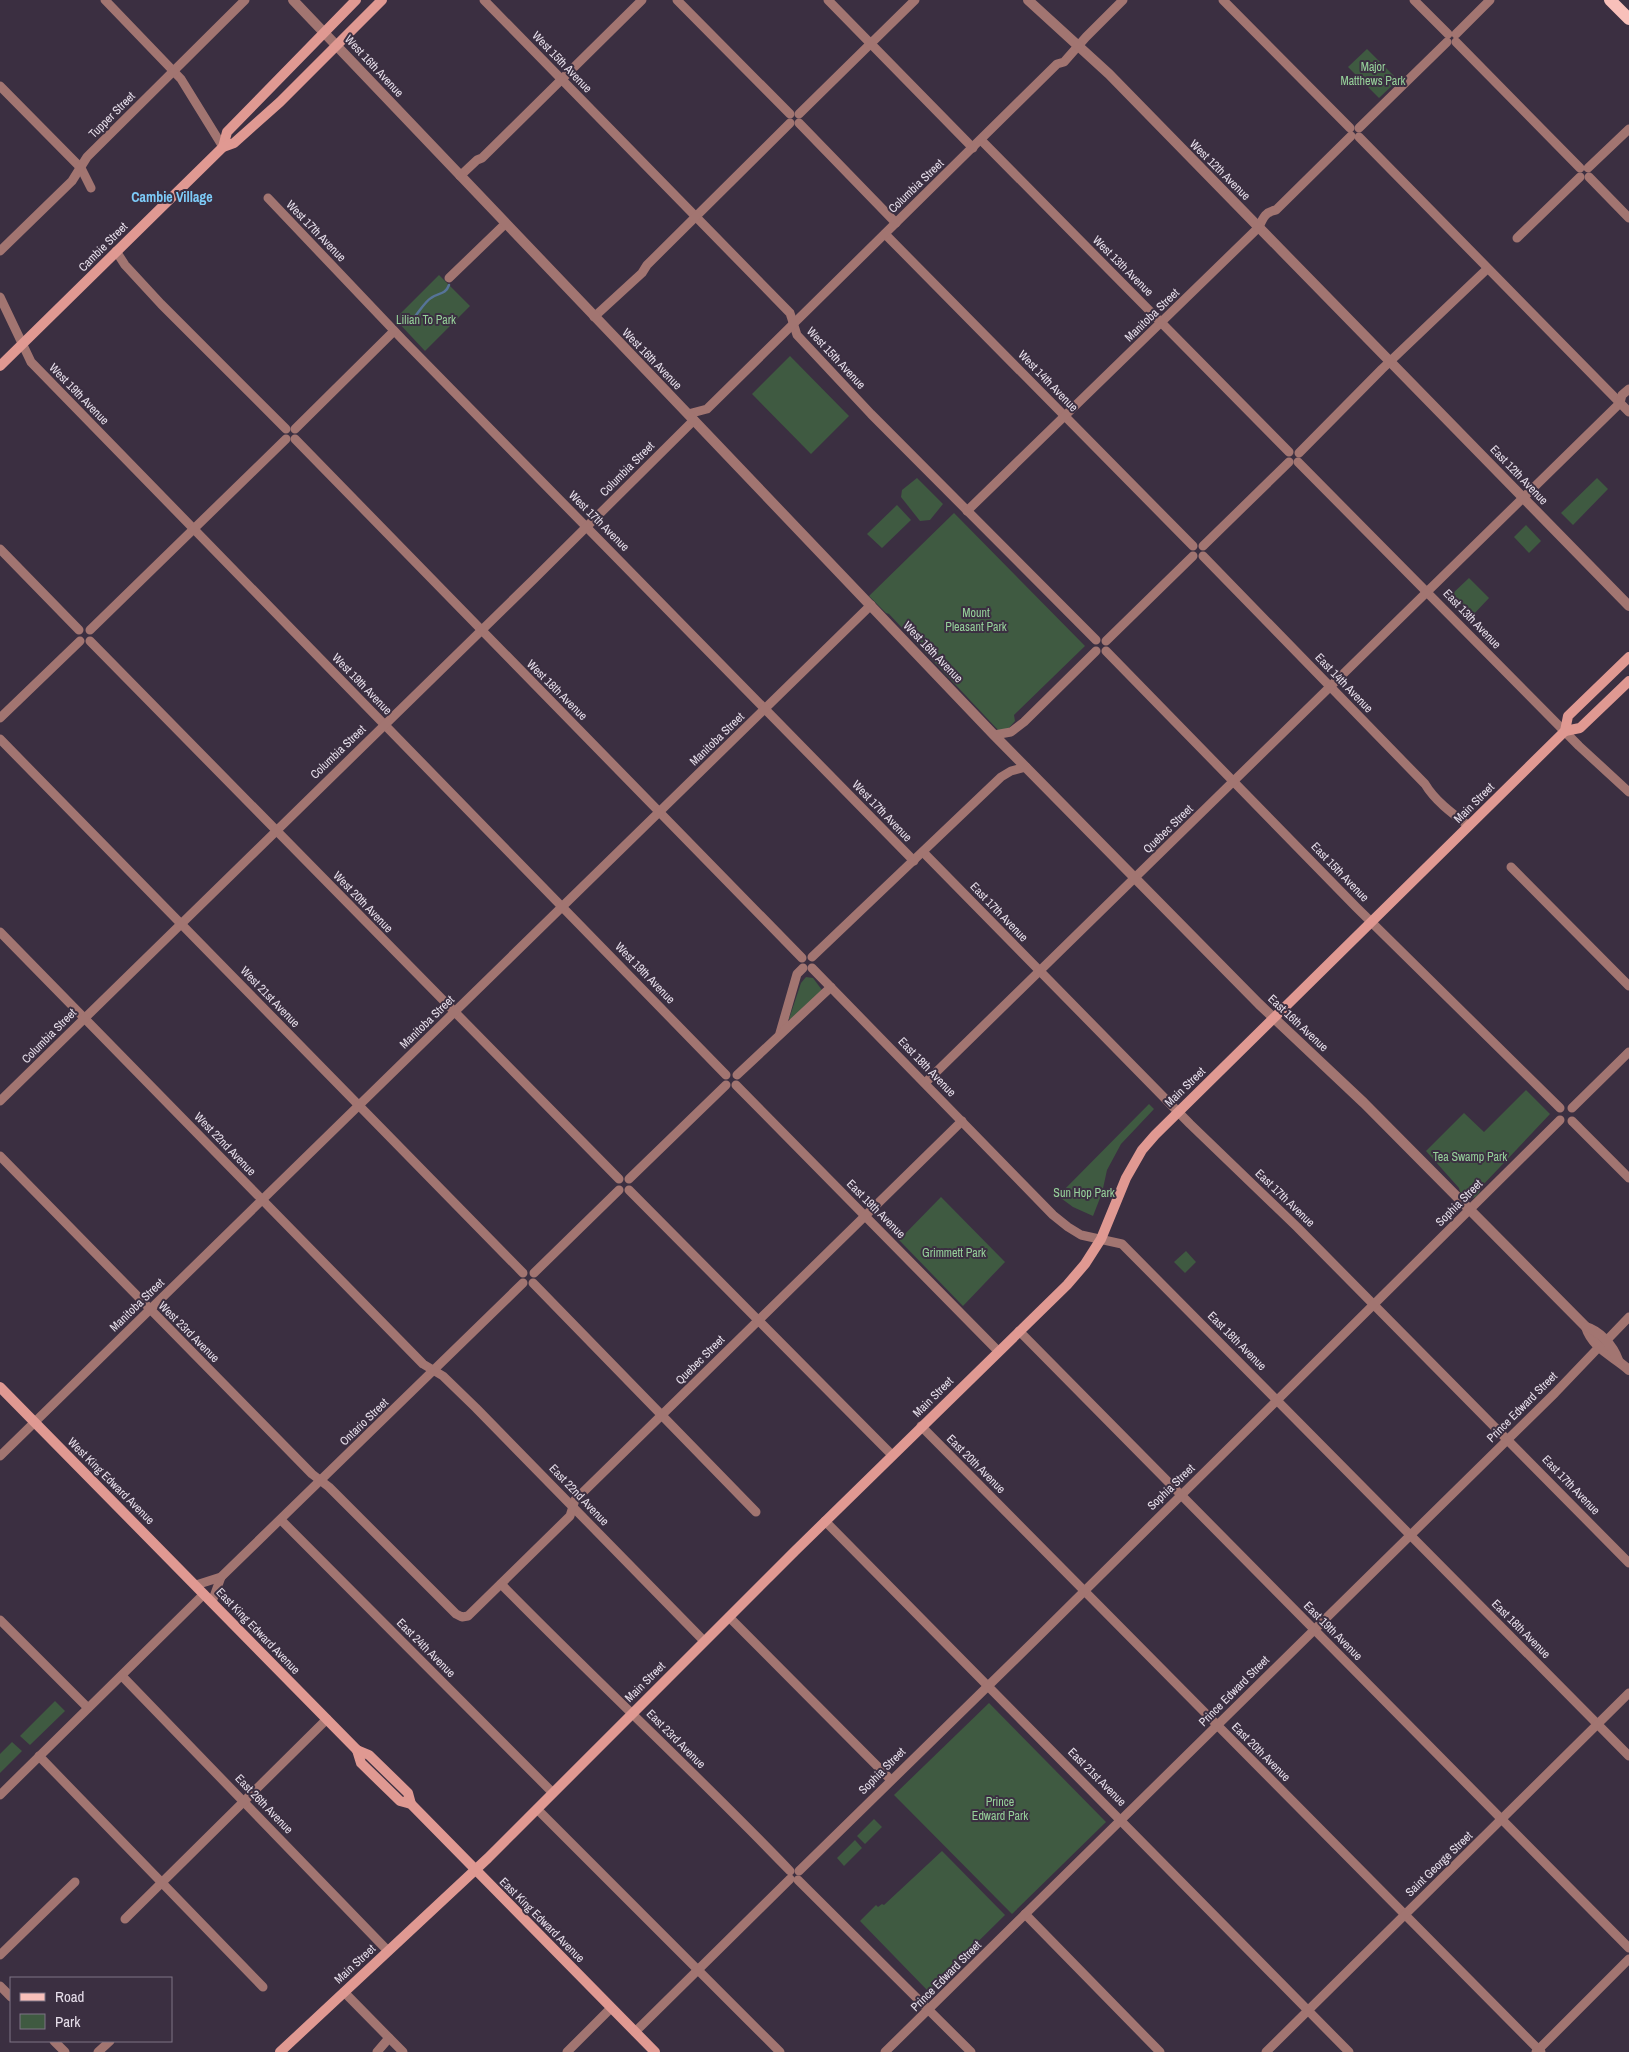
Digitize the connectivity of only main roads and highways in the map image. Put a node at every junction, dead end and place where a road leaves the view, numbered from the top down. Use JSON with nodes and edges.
{"nodes":[{"id":1,"x":356,"y":0,"type":"edge"},
{"id":2,"x":382,"y":0,"type":"edge"},
{"id":3,"x":1610,"y":0,"type":"edge"},
{"id":4,"x":1629,"y":19,"type":"edge"},
{"id":5,"x":223,"y":147,"type":"junction"},
{"id":6,"x":0,"y":366,"type":"edge"},
{"id":7,"x":1629,"y":657,"type":"edge"},
{"id":8,"x":1629,"y":681,"type":"edge"},
{"id":9,"x":1565,"y":731,"type":"junction"},
{"id":10,"x":0,"y":1387,"type":"edge"},
{"id":11,"x":204,"y":1594,"type":"joint"},
{"id":12,"x":475,"y":1870,"type":"junction"},
{"id":13,"x":280,"y":2052,"type":"edge"},
{"id":14,"x":655,"y":2052,"type":"edge"}],
"edges":[{"from":1,"to":5,"type":"main road","name":"Cambie Street"},
{"from":2,"to":5,"type":"main road","name":"Cambie Street"},
{"from":3,"to":4,"type":"main road"},
{"from":5,"to":6,"type":"main road","name":"Cambie Street"},
{"from":7,"to":9,"type":"main road","name":"Main Street"},
{"from":8,"to":9,"type":"main road","name":"Main Street"},
{"from":9,"to":12,"type":"main road","name":"Main Street"},
{"from":10,"to":11,"type":"main road","name":"West King Edward Avenue"},
{"from":11,"to":12,"type":"main road","name":"East King Edward Avenue"},
{"from":12,"to":13,"type":"main road","name":"Main Street"},
{"from":12,"to":14,"type":"main road","name":"East King Edward Avenue"}]}
